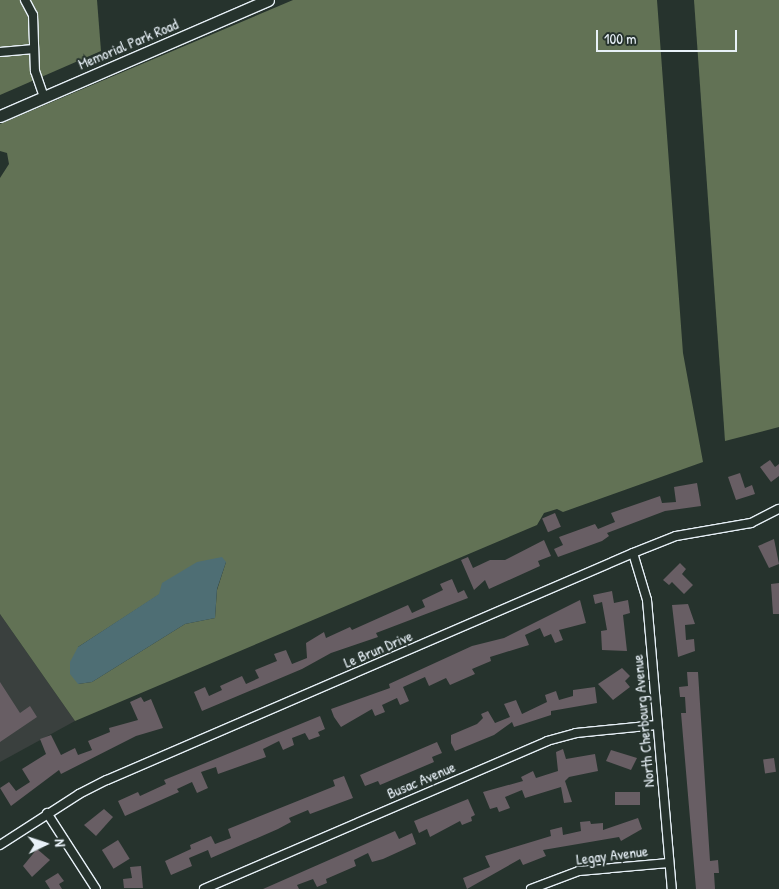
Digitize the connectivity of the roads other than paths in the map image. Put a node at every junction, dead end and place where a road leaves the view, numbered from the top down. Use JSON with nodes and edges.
{"nodes":[{"id":1,"x":25,"y":0,"type":"edge"},
{"id":2,"x":268,"y":0,"type":"edge"},
{"id":3,"x":34,"y":49,"type":"junction"},
{"id":4,"x":0,"y":52,"type":"edge"},
{"id":5,"x":44,"y":97,"type":"junction"},
{"id":6,"x":0,"y":116,"type":"edge"},
{"id":7,"x":779,"y":509,"type":"edge"},
{"id":8,"x":632,"y":553,"type":"junction"},
{"id":9,"x":658,"y":725,"type":"junction"},
{"id":10,"x":47,"y":813,"type":"junction"},
{"id":11,"x":0,"y":845,"type":"edge"},
{"id":12,"x":669,"y":863,"type":"junction"},
{"id":13,"x":96,"y":889,"type":"edge"},
{"id":14,"x":204,"y":889,"type":"edge"},
{"id":15,"x":530,"y":889,"type":"edge"},
{"id":16,"x":672,"y":889,"type":"edge"}],
"edges":[{"from":1,"to":3,"type":"street"},
{"from":2,"to":5,"type":"street","name":"Memorial Park Road"},
{"from":3,"to":4,"type":"street"},
{"from":3,"to":5,"type":"street"},
{"from":5,"to":6,"type":"street","name":"Memorial Park Road"},
{"from":7,"to":8,"type":"street","name":"Le Brun Drive"},
{"from":8,"to":9,"type":"street","name":"North Cherbourg Avenue"},
{"from":8,"to":10,"type":"street","name":"Le Brun Drive"},
{"from":9,"to":12,"type":"street","name":"North Cherbourg Avenue"},
{"from":9,"to":14,"type":"street","name":"Busac Avenue"},
{"from":10,"to":11,"type":"street","name":"Le Brun Drive"},
{"from":10,"to":13,"type":"street"},
{"from":12,"to":15,"type":"street","name":"Legay Avenue"},
{"from":12,"to":16,"type":"street","name":"North Cherbourg Avenue"}]}
